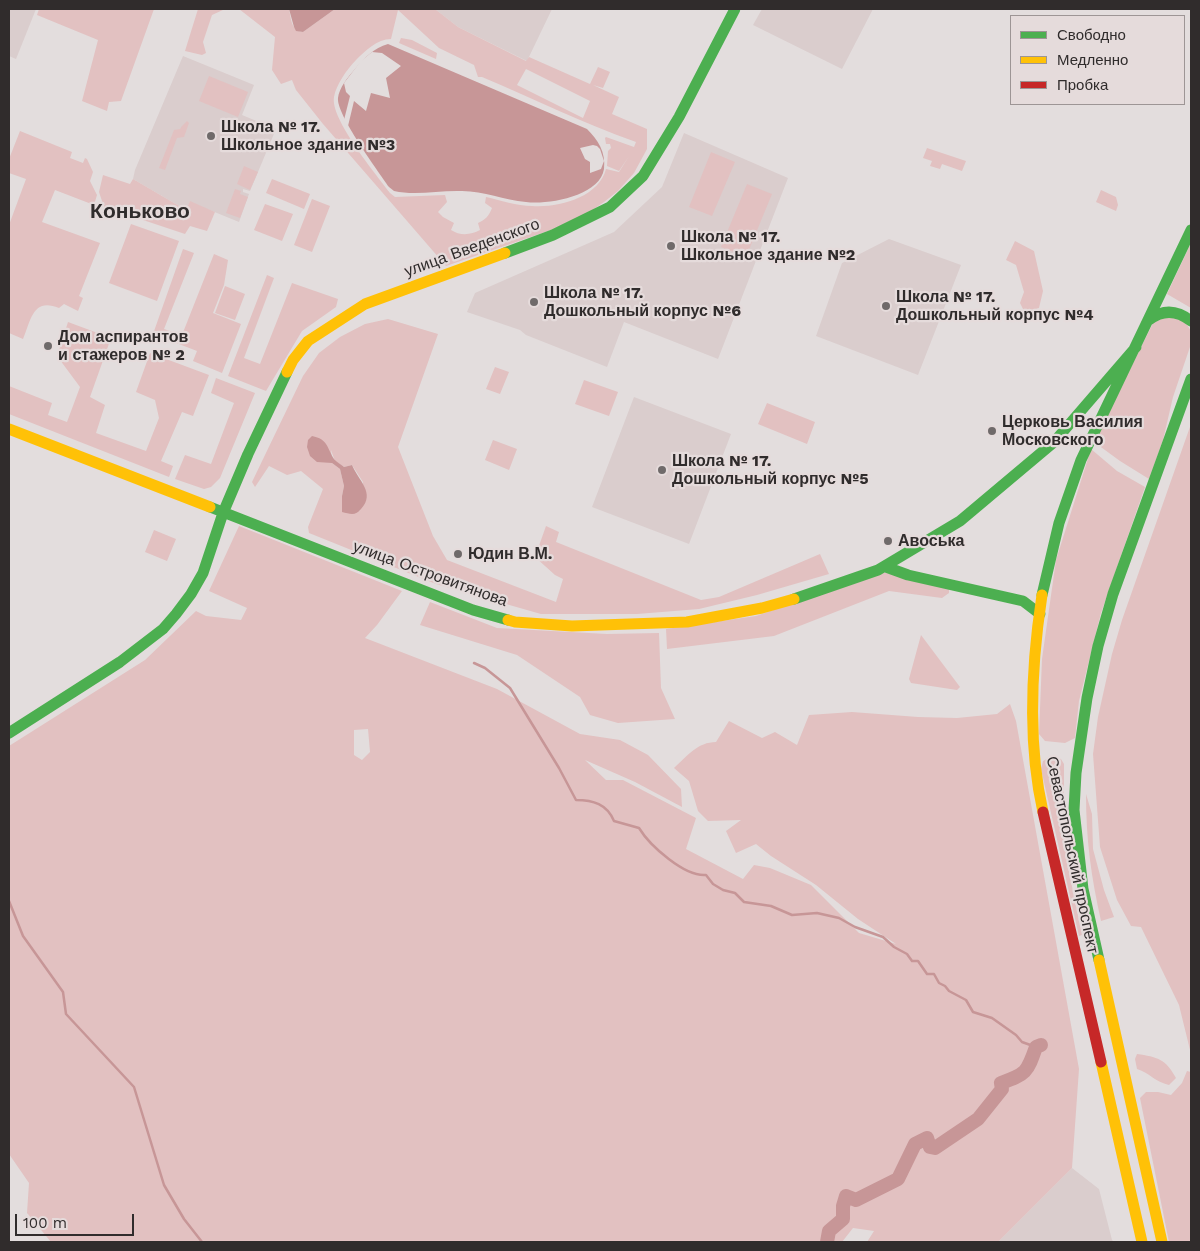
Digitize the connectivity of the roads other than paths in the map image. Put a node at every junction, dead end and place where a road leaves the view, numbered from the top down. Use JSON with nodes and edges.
{"nodes":[{"id":1,"x":734,"y":9,"type":"edge"},
{"id":2,"x":1191,"y":230,"type":"edge"},
{"id":3,"x":1191,"y":321,"type":"edge"},
{"id":4,"x":1146,"y":323,"type":"junction"},
{"id":5,"x":1136,"y":347,"type":"junction"},
{"id":6,"x":1191,"y":379,"type":"edge"},
{"id":7,"x":9,"y":429,"type":"edge"},
{"id":8,"x":223,"y":513,"type":"junction"},
{"id":9,"x":886,"y":567,"type":"junction"},
{"id":10,"x":1040,"y":614,"type":"junction"},
{"id":11,"x":9,"y":733,"type":"edge"},
{"id":12,"x":1142,"y":1242,"type":"edge"},
{"id":13,"x":1162,"y":1242,"type":"edge"}],
"edges":[{"from":1,"to":8,"type":"main road","name":"улица Введенского"},
{"from":2,"to":4,"type":"main road","name":"Севастопольский проспект"},
{"from":3,"to":4,"type":"main road"},
{"from":4,"to":5,"type":"main road","name":"Севастопольский проспект"},
{"from":5,"to":9,"type":"main road","name":"улица Островитянова"},
{"from":5,"to":10,"type":"main road","name":"Севастопольский проспект"},
{"from":6,"to":13,"type":"main road","name":"Севастопольский проспект"},
{"from":7,"to":8,"type":"main road","name":"улица Островитянова"},
{"from":8,"to":9,"type":"main road","name":"улица Островитянова"},
{"from":8,"to":11,"type":"main road","name":"улица Введенского"},
{"from":9,"to":10,"type":"main road"},
{"from":10,"to":12,"type":"main road","name":"Севастопольский проспект"}]}
